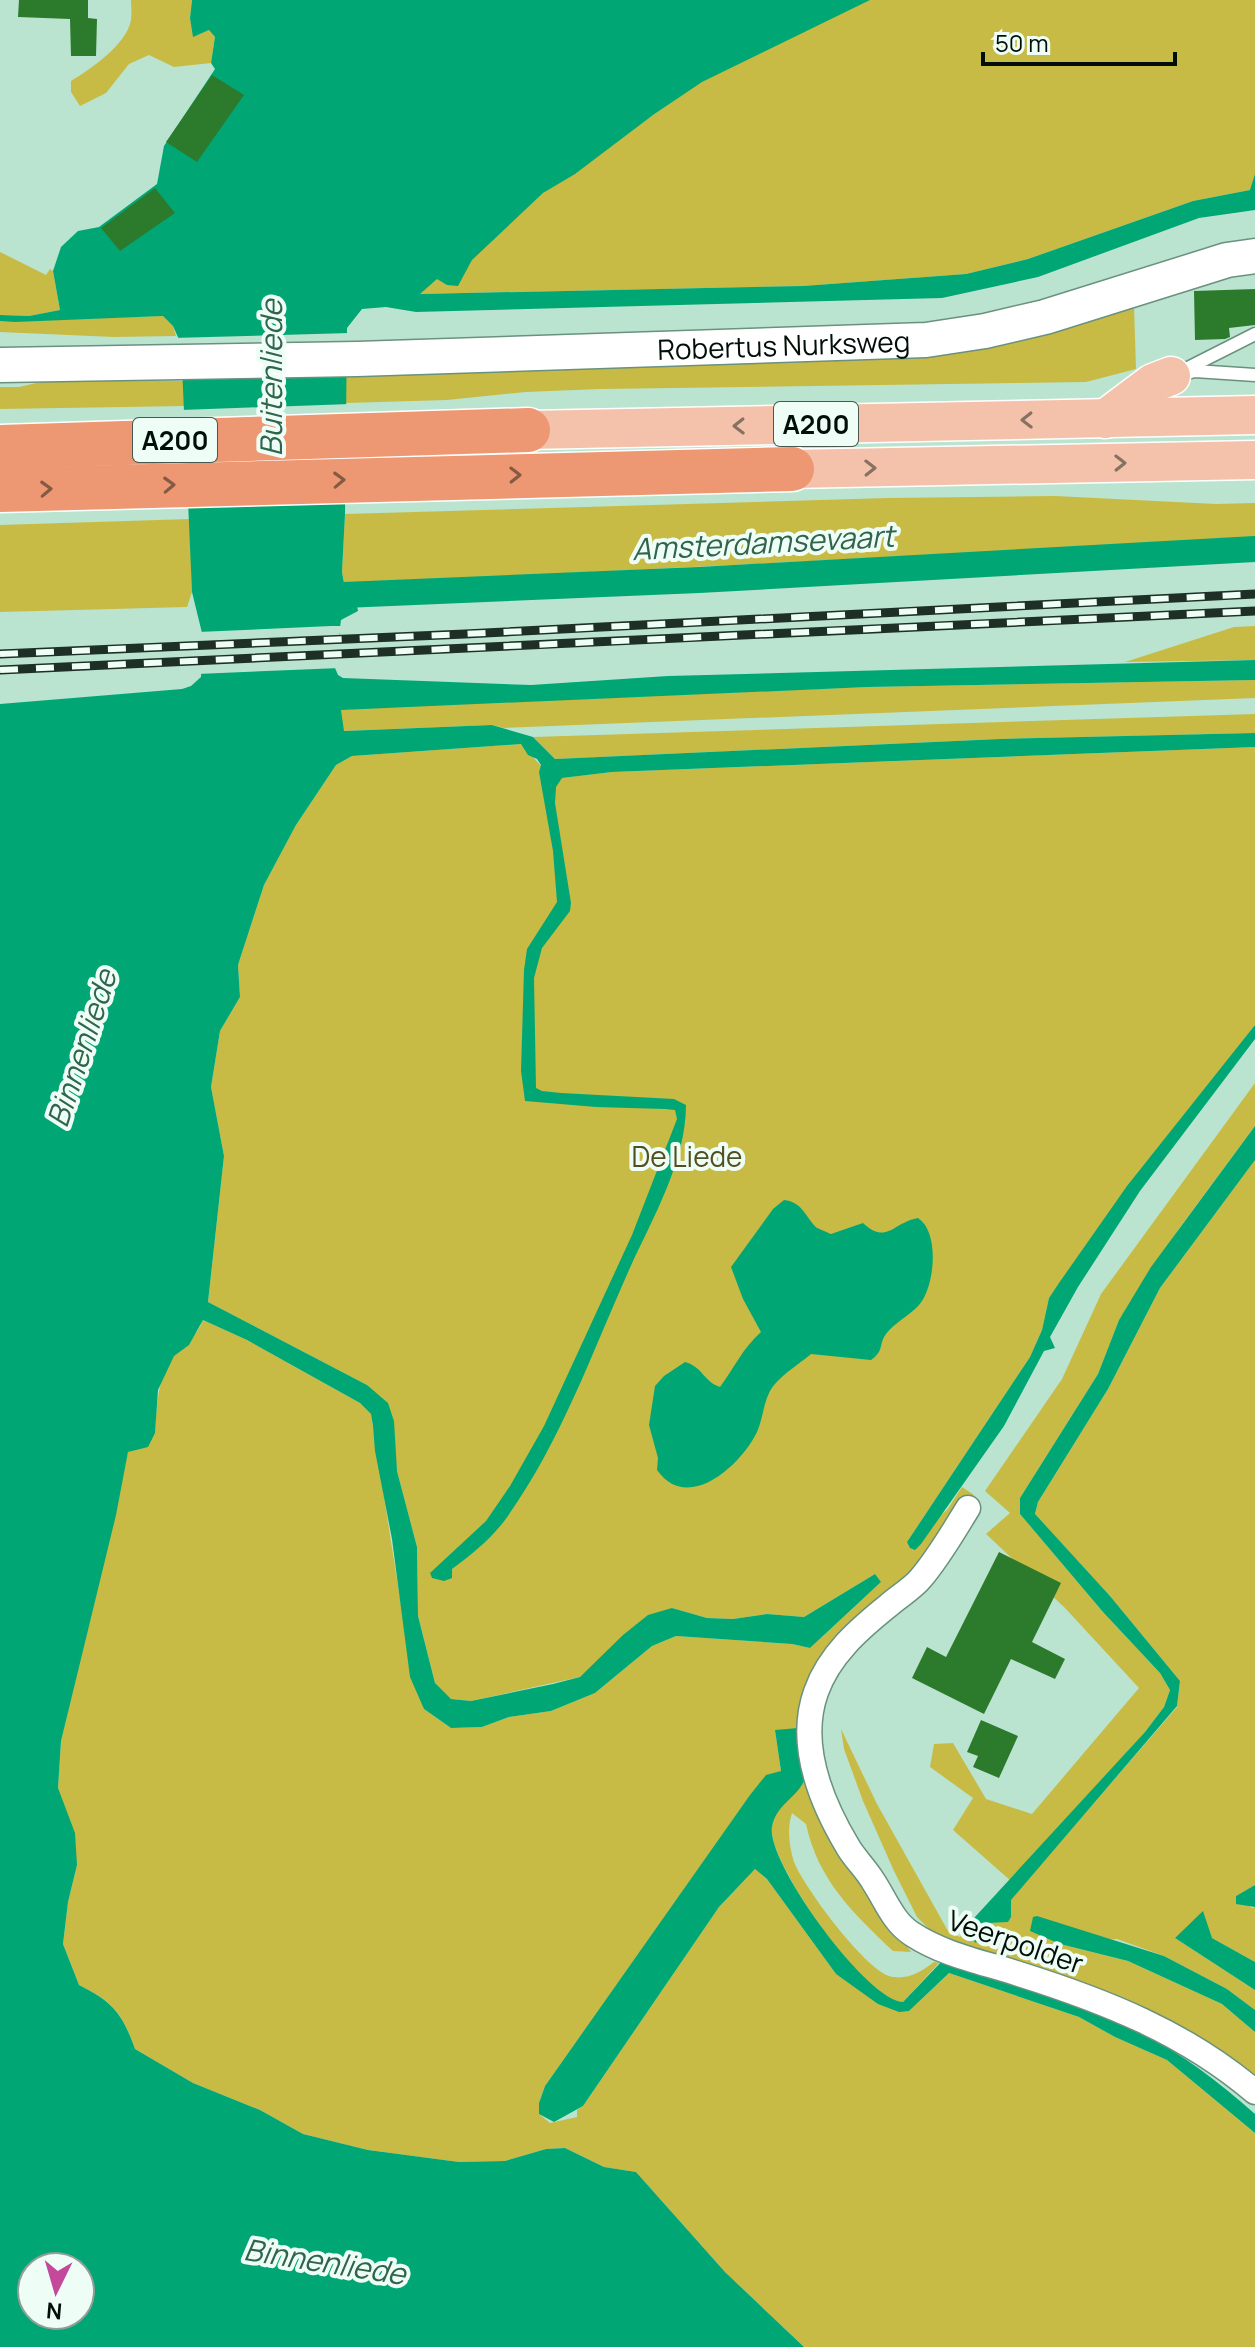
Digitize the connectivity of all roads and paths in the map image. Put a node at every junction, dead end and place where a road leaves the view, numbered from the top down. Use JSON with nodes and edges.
{"nodes":[{"id":1,"x":1255,"y":256,"type":"edge"},
{"id":2,"x":1255,"y":334,"type":"edge"},
{"id":3,"x":0,"y":365,"type":"edge"},
{"id":4,"x":1255,"y":375,"type":"edge"},
{"id":5,"x":1171,"y":376,"type":"junction"},
{"id":6,"x":1255,"y":415,"type":"edge"},
{"id":7,"x":1105,"y":419,"type":"junction"},
{"id":8,"x":528,"y":430,"type":"joint"},
{"id":9,"x":0,"y":447,"type":"edge"},
{"id":10,"x":1255,"y":460,"type":"edge"},
{"id":11,"x":792,"y":469,"type":"joint"},
{"id":12,"x":0,"y":490,"type":"edge"},
{"id":13,"x":968,"y":1508,"type":"dead end"},
{"id":14,"x":1255,"y":2092,"type":"edge"}],
"edges":[{"from":1,"to":3,"type":"main road","name":"Robertus Nurksweg"},
{"from":2,"to":5,"type":"lane"},
{"from":4,"to":5,"type":"lane"},
{"from":5,"to":7,"type":"main road"},
{"from":6,"to":7,"type":"main road","number":"A200"},
{"from":7,"to":8,"type":"main road","number":"A200","one_way":true},
{"from":8,"to":9,"type":"highway","number":"A200"},
{"from":11,"to":10,"type":"main road","number":"A200","one_way":true},
{"from":12,"to":11,"type":"highway","number":"A200","one_way":true},
{"from":13,"to":14,"type":"street","name":"Veerpolder"}]}
